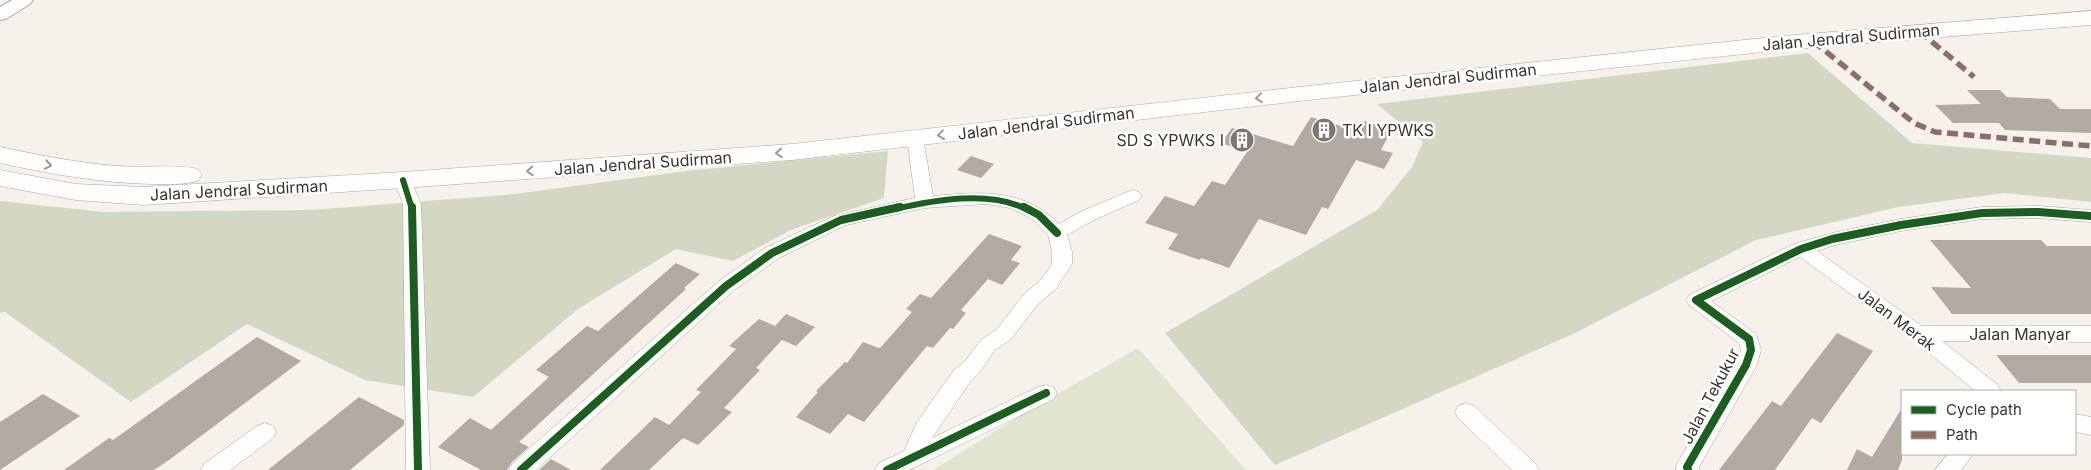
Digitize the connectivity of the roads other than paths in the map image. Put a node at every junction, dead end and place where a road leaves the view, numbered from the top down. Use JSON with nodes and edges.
{"nodes":[{"id":1,"x":24,"y":0,"type":"edge"},
{"id":2,"x":2091,"y":4,"type":"edge"},
{"id":3,"x":0,"y":15,"type":"edge"},
{"id":4,"x":2091,"y":18,"type":"edge"},
{"id":5,"x":915,"y":138,"type":"junction"},
{"id":6,"x":0,"y":155,"type":"edge"},
{"id":7,"x":0,"y":178,"type":"edge"},
{"id":8,"x":403,"y":180,"type":"junction"},
{"id":9,"x":1133,"y":196,"type":"dead end"},
{"id":10,"x":926,"y":202,"type":"junction"},
{"id":11,"x":2091,"y":216,"type":"edge"},
{"id":12,"x":1057,"y":233,"type":"junction"},
{"id":13,"x":1801,"y":249,"type":"junction"},
{"id":14,"x":1918,"y":333,"type":"junction"},
{"id":15,"x":2091,"y":334,"type":"edge"},
{"id":16,"x":1989,"y":390,"type":"edge"},
{"id":17,"x":1046,"y":393,"type":"dead end"},
{"id":18,"x":1466,"y":412,"type":"dead end"},
{"id":19,"x":2076,"y":423,"type":"edge"},
{"id":20,"x":2091,"y":426,"type":"edge"},
{"id":21,"x":264,"y":432,"type":"dead end"},
{"id":22,"x":1961,"y":455,"type":"edge"},
{"id":23,"x":913,"y":456,"type":"junction"},
{"id":24,"x":213,"y":470,"type":"edge"},
{"id":25,"x":418,"y":470,"type":"edge"},
{"id":26,"x":522,"y":470,"type":"edge"},
{"id":27,"x":887,"y":470,"type":"edge"},
{"id":28,"x":1527,"y":470,"type":"edge"},
{"id":29,"x":1688,"y":470,"type":"edge"},
{"id":30,"x":1947,"y":470,"type":"edge"}],
"edges":[{"from":1,"to":3,"type":"street"},
{"from":6,"to":2,"type":"highway","name":"Jalan Jendral Sudirman","one_way":true},
{"from":4,"to":5,"type":"highway","name":"Jalan Jendral Sudirman","one_way":true},
{"from":5,"to":8,"type":"highway","name":"Jalan Jendral Sudirman","one_way":true},
{"from":5,"to":10,"type":"street"},
{"from":7,"to":8,"type":"highway","name":"Jalan Jendral Sudirman"},
{"from":8,"to":25,"type":"street"},
{"from":9,"to":12,"type":"street"},
{"from":10,"to":12,"type":"street"},
{"from":10,"to":26,"type":"street"},
{"from":11,"to":13,"type":"street"},
{"from":12,"to":23,"type":"street"},
{"from":13,"to":14,"type":"street","name":"Jalan Merak"},
{"from":13,"to":29,"type":"street","name":"Jalan Tekukur"},
{"from":14,"to":15,"type":"street","name":"Jalan Manyar"},
{"from":14,"to":16,"type":"street","name":"Jalan Merak"},
{"from":17,"to":23,"type":"street"},
{"from":18,"to":28,"type":"street"},
{"from":19,"to":20,"type":"street"},
{"from":21,"to":24,"type":"street"},
{"from":22,"to":30,"type":"street"},
{"from":23,"to":27,"type":"street"}]}
